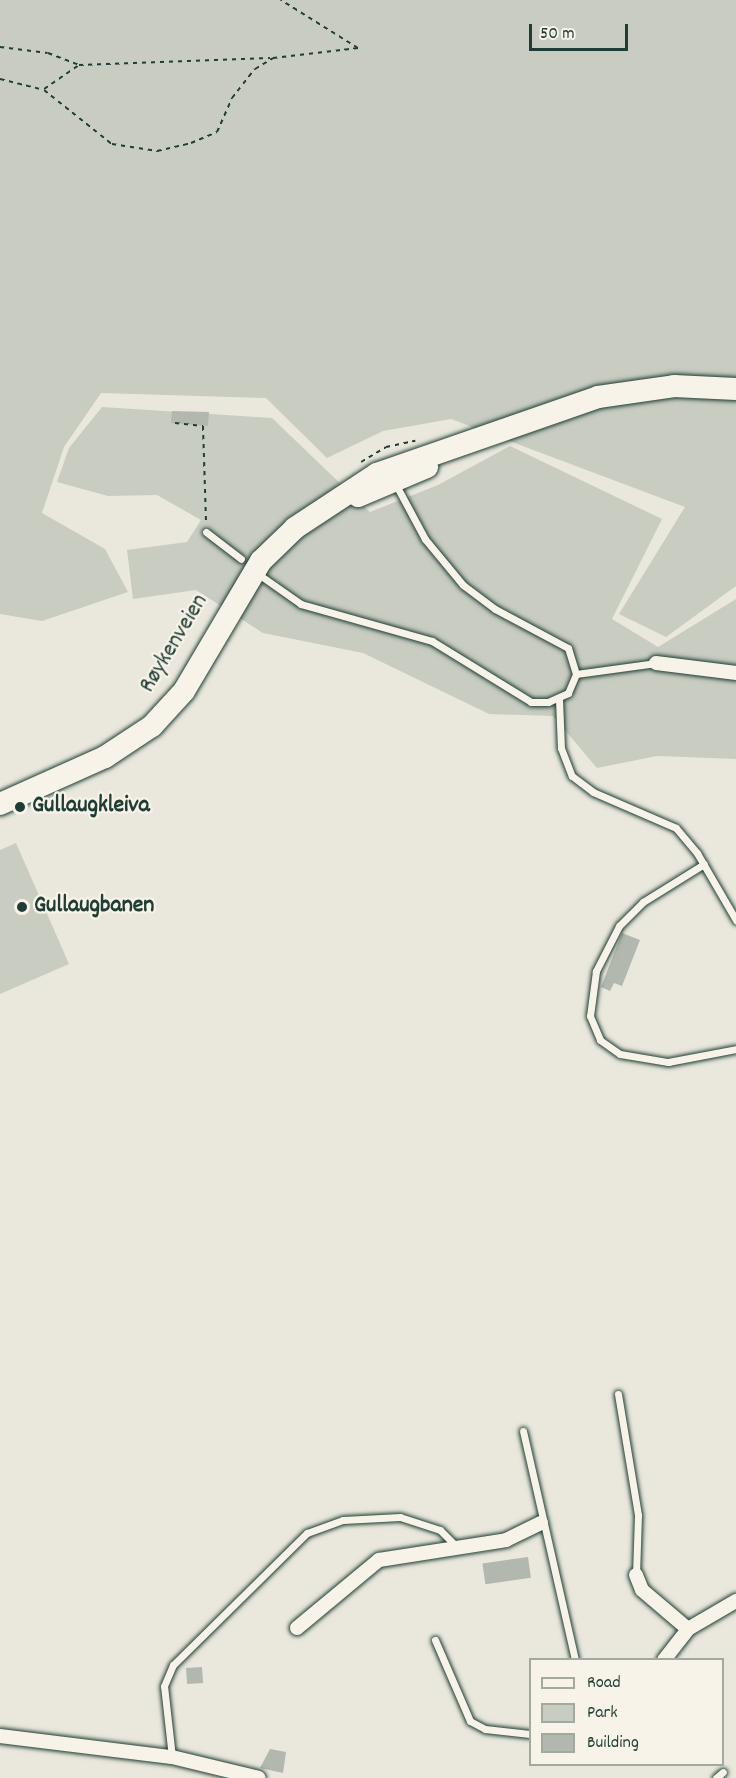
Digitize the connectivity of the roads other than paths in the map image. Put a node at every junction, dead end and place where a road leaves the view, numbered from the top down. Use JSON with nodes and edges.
{"nodes":[{"id":1,"x":736,"y":389,"type":"edge"},
{"id":2,"x":392,"y":476,"type":"junction"},
{"id":3,"x":206,"y":532,"type":"road end"},
{"id":4,"x":241,"y":559,"type":"dead end"},
{"id":5,"x":261,"y":576,"type":"dead end"},
{"id":6,"x":656,"y":663,"type":"joint"},
{"id":7,"x":736,"y":673,"type":"edge"},
{"id":8,"x":576,"y":674,"type":"junction"},
{"id":9,"x":560,"y":699,"type":"junction"},
{"id":10,"x":0,"y":804,"type":"edge"},
{"id":11,"x":704,"y":864,"type":"junction"},
{"id":12,"x":736,"y":920,"type":"edge"},
{"id":13,"x":736,"y":1048,"type":"edge"},
{"id":14,"x":618,"y":1394,"type":"dead end"},
{"id":15,"x":523,"y":1431,"type":"dead end"},
{"id":16,"x":541,"y":1523,"type":"junction"},
{"id":17,"x":458,"y":1548,"type":"junction"},
{"id":18,"x":636,"y":1575,"type":"joint"},
{"id":19,"x":736,"y":1601,"type":"edge"},
{"id":20,"x":297,"y":1628,"type":"dead end"},
{"id":21,"x":688,"y":1629,"type":"junction"},
{"id":22,"x":435,"y":1640,"type":"dead end"},
{"id":23,"x":574,"y":1658,"type":"edge"},
{"id":24,"x":665,"y":1658,"type":"edge"},
{"id":25,"x":529,"y":1734,"type":"edge"},
{"id":26,"x":0,"y":1736,"type":"edge"},
{"id":27,"x":172,"y":1757,"type":"junction"},
{"id":28,"x":723,"y":1772,"type":"dead end"},
{"id":29,"x":259,"y":1778,"type":"edge"},
{"id":30,"x":716,"y":1778,"type":"edge"}],
"edges":[{"from":1,"to":2,"type":"highway","name":"Røykenveien"},
{"from":2,"to":8,"type":"lane"},
{"from":2,"to":10,"type":"highway","name":"Røykenveien"},
{"from":3,"to":4,"type":"lane"},
{"from":5,"to":9,"type":"lane"},
{"from":6,"to":7,"type":"street"},
{"from":6,"to":8,"type":"lane"},
{"from":8,"to":9,"type":"lane"},
{"from":9,"to":11,"type":"lane"},
{"from":11,"to":12,"type":"lane"},
{"from":11,"to":13,"type":"lane"},
{"from":14,"to":18,"type":"lane"},
{"from":15,"to":16,"type":"lane"},
{"from":16,"to":17,"type":"street"},
{"from":16,"to":23,"type":"lane"},
{"from":17,"to":20,"type":"street"},
{"from":17,"to":27,"type":"lane"},
{"from":18,"to":21,"type":"street"},
{"from":19,"to":21,"type":"street"},
{"from":21,"to":24,"type":"street"},
{"from":22,"to":25,"type":"lane"},
{"from":26,"to":27,"type":"street"},
{"from":27,"to":29,"type":"street"},
{"from":28,"to":30,"type":"lane"}]}
